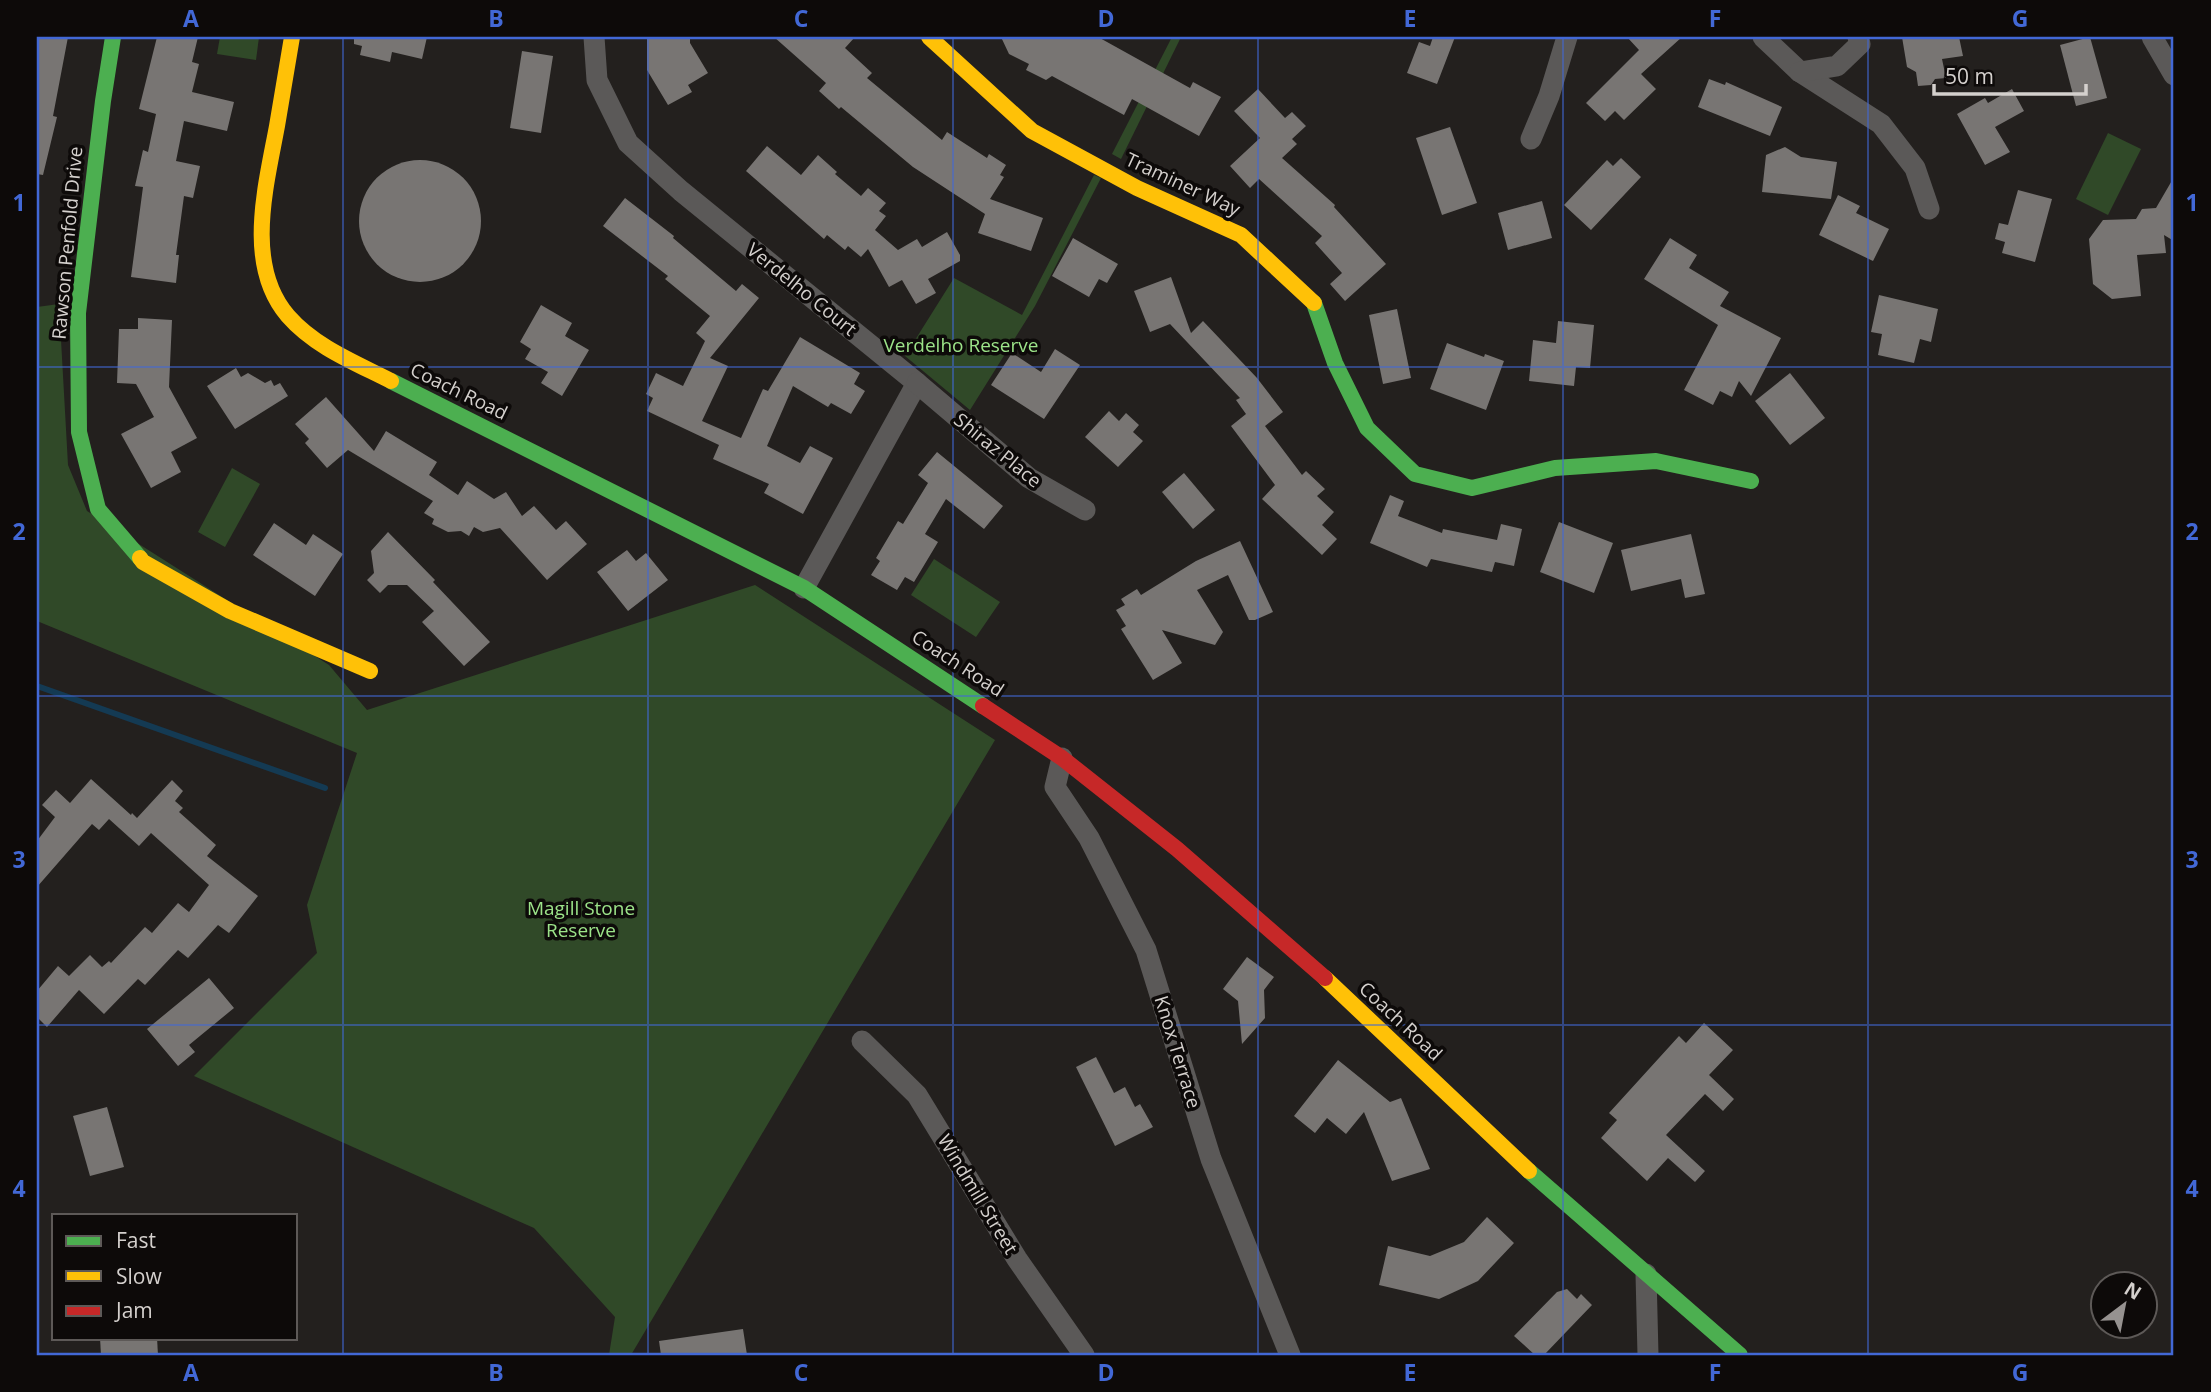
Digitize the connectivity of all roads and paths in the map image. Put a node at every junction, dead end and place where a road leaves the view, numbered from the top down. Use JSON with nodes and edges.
{"nodes":[{"id":1,"x":113,"y":37,"type":"edge"},
{"id":2,"x":292,"y":37,"type":"edge"},
{"id":3,"x":594,"y":37,"type":"edge"},
{"id":4,"x":929,"y":37,"type":"edge"},
{"id":5,"x":1567,"y":37,"type":"edge"},
{"id":6,"x":1763,"y":37,"type":"edge"},
{"id":7,"x":1858,"y":37,"type":"edge"},
{"id":8,"x":2152,"y":37,"type":"edge"},
{"id":9,"x":1800,"y":72,"type":"junction"},
{"id":10,"x":2174,"y":75,"type":"edge"},
{"id":11,"x":1531,"y":139,"type":"dead end"},
{"id":12,"x":1929,"y":209,"type":"dead end"},
{"id":13,"x":917,"y":383,"type":"junction"},
{"id":14,"x":1751,"y":481,"type":"dead end"},
{"id":15,"x":1085,"y":510,"type":"dead end"},
{"id":16,"x":804,"y":588,"type":"junction"},
{"id":17,"x":370,"y":671,"type":"dead end"},
{"id":18,"x":1062,"y":758,"type":"junction"},
{"id":19,"x":862,"y":1041,"type":"dead end"},
{"id":20,"x":1646,"y":1274,"type":"junction"},
{"id":21,"x":1084,"y":1355,"type":"edge"},
{"id":22,"x":1290,"y":1355,"type":"edge"},
{"id":23,"x":1647,"y":1355,"type":"edge"},
{"id":24,"x":1740,"y":1355,"type":"edge"}],
"edges":[{"from":1,"to":17,"type":"street","name":"Rawson Penfold Drive"},
{"from":2,"to":16,"type":"street","name":"Coach Road"},
{"from":3,"to":13,"type":"street","name":"Verdelho Court"},
{"from":4,"to":14,"type":"street","name":"Traminer Way"},
{"from":5,"to":11,"type":"street"},
{"from":6,"to":9,"type":"street"},
{"from":7,"to":9,"type":"street"},
{"from":8,"to":10,"type":"street"},
{"from":9,"to":12,"type":"street"},
{"from":13,"to":15,"type":"street","name":"Shiraz Place"},
{"from":13,"to":16,"type":"street"},
{"from":16,"to":18,"type":"street","name":"Coach Road"},
{"from":18,"to":20,"type":"street","name":"Coach Road"},
{"from":18,"to":22,"type":"street","name":"Knox Terrace"},
{"from":19,"to":21,"type":"street","name":"Windmill Street"},
{"from":20,"to":23,"type":"street"},
{"from":20,"to":24,"type":"street","name":"Coach Road"}]}
